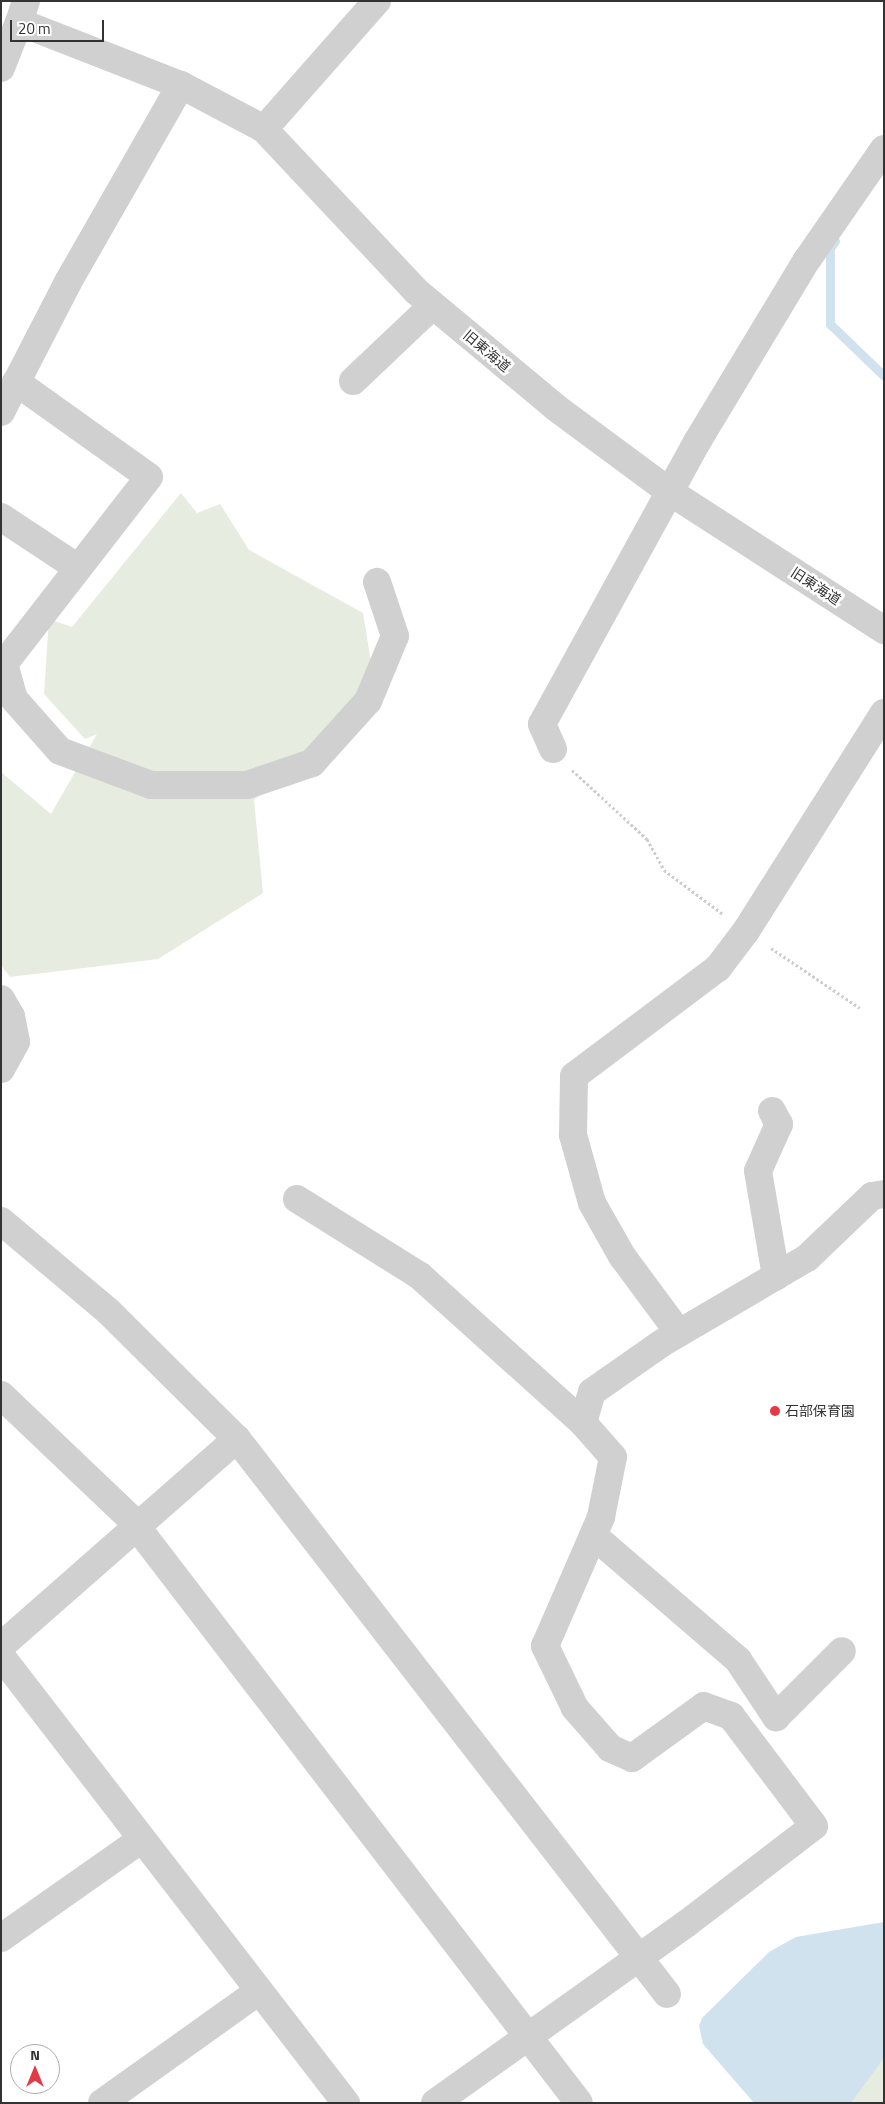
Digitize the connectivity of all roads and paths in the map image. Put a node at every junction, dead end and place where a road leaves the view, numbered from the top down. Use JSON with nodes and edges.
{"nodes":[{"id":1,"x":377,"y":1,"type":"edge"},
{"id":2,"x":22,"y":12,"type":"edge"},
{"id":3,"x":1,"y":68,"type":"edge"},
{"id":4,"x":181,"y":85,"type":"junction"},
{"id":5,"x":264,"y":129,"type":"junction"},
{"id":6,"x":881,"y":160,"type":"edge"},
{"id":7,"x":433,"y":305,"type":"junction"},
{"id":8,"x":353,"y":381,"type":"dead end"},
{"id":9,"x":16,"y":382,"type":"junction"},
{"id":10,"x":1,"y":412,"type":"edge"},
{"id":11,"x":670,"y":492,"type":"junction"},
{"id":12,"x":1,"y":517,"type":"edge"},
{"id":13,"x":78,"y":568,"type":"junction"},
{"id":14,"x":376,"y":582,"type":"dead end"},
{"id":15,"x":884,"y":630,"type":"edge"},
{"id":16,"x":884,"y":713,"type":"edge"},
{"id":17,"x":553,"y":749,"type":"joint"},
{"id":18,"x":746,"y":931,"type":"junction"},
{"id":19,"x":1,"y":999,"type":"edge"},
{"id":20,"x":860,"y":1008,"type":"dead end"},
{"id":21,"x":1,"y":1069,"type":"edge"},
{"id":22,"x":772,"y":1110,"type":"dead end"},
{"id":23,"x":884,"y":1194,"type":"edge"},
{"id":24,"x":298,"y":1199,"type":"dead end"},
{"id":25,"x":1,"y":1221,"type":"edge"},
{"id":26,"x":776,"y":1276,"type":"junction"},
{"id":27,"x":679,"y":1333,"type":"junction"},
{"id":28,"x":1,"y":1395,"type":"edge"},
{"id":29,"x":583,"y":1423,"type":"junction"},
{"id":30,"x":237,"y":1439,"type":"junction"},
{"id":31,"x":137,"y":1526,"type":"junction"},
{"id":32,"x":594,"y":1536,"type":"junction"},
{"id":33,"x":1,"y":1646,"type":"edge"},
{"id":34,"x":842,"y":1651,"type":"dead end"},
{"id":35,"x":1,"y":1656,"type":"edge"},
{"id":36,"x":142,"y":1839,"type":"junction"},
{"id":37,"x":1,"y":1938,"type":"edge"},
{"id":38,"x":639,"y":1958,"type":"junction"},
{"id":39,"x":259,"y":1991,"type":"junction"},
{"id":40,"x":666,"y":1994,"type":"dead end"},
{"id":41,"x":528,"y":2036,"type":"junction"},
{"id":42,"x":102,"y":2103,"type":"edge"},
{"id":43,"x":346,"y":2103,"type":"edge"},
{"id":44,"x":435,"y":2103,"type":"edge"},
{"id":45,"x":580,"y":2103,"type":"edge"}],
"edges":[{"from":1,"to":5,"type":"street"},
{"from":2,"to":3,"type":"street"},
{"from":2,"to":4,"type":"street","name":"旧東海道"},
{"from":4,"to":5,"type":"street","name":"旧東海道"},
{"from":4,"to":9,"type":"street"},
{"from":5,"to":7,"type":"street","name":"旧東海道"},
{"from":6,"to":11,"type":"street"},
{"from":7,"to":8,"type":"street"},
{"from":7,"to":11,"type":"street","name":"旧東海道"},
{"from":9,"to":10,"type":"street"},
{"from":9,"to":13,"type":"street"},
{"from":11,"to":15,"type":"street","name":"旧東海道"},
{"from":11,"to":17,"type":"street"},
{"from":12,"to":13,"type":"street"},
{"from":13,"to":14,"type":"street"},
{"from":16,"to":18,"type":"street"},
{"from":17,"to":18,"type":"path"},
{"from":18,"to":20,"type":"path"},
{"from":18,"to":27,"type":"street"},
{"from":19,"to":21,"type":"street"},
{"from":22,"to":26,"type":"street"},
{"from":23,"to":26,"type":"street"},
{"from":24,"to":29,"type":"street"},
{"from":25,"to":30,"type":"street"},
{"from":26,"to":27,"type":"street"},
{"from":27,"to":29,"type":"street"},
{"from":28,"to":31,"type":"street"},
{"from":29,"to":32,"type":"street"},
{"from":30,"to":31,"type":"street"},
{"from":30,"to":38,"type":"street"},
{"from":31,"to":33,"type":"street"},
{"from":31,"to":41,"type":"street"},
{"from":32,"to":34,"type":"street"},
{"from":32,"to":38,"type":"street"},
{"from":35,"to":36,"type":"street"},
{"from":36,"to":37,"type":"street"},
{"from":36,"to":39,"type":"street"},
{"from":38,"to":40,"type":"street"},
{"from":38,"to":41,"type":"street"},
{"from":39,"to":42,"type":"street"},
{"from":39,"to":43,"type":"street"},
{"from":41,"to":44,"type":"street"},
{"from":41,"to":45,"type":"street"}]}
